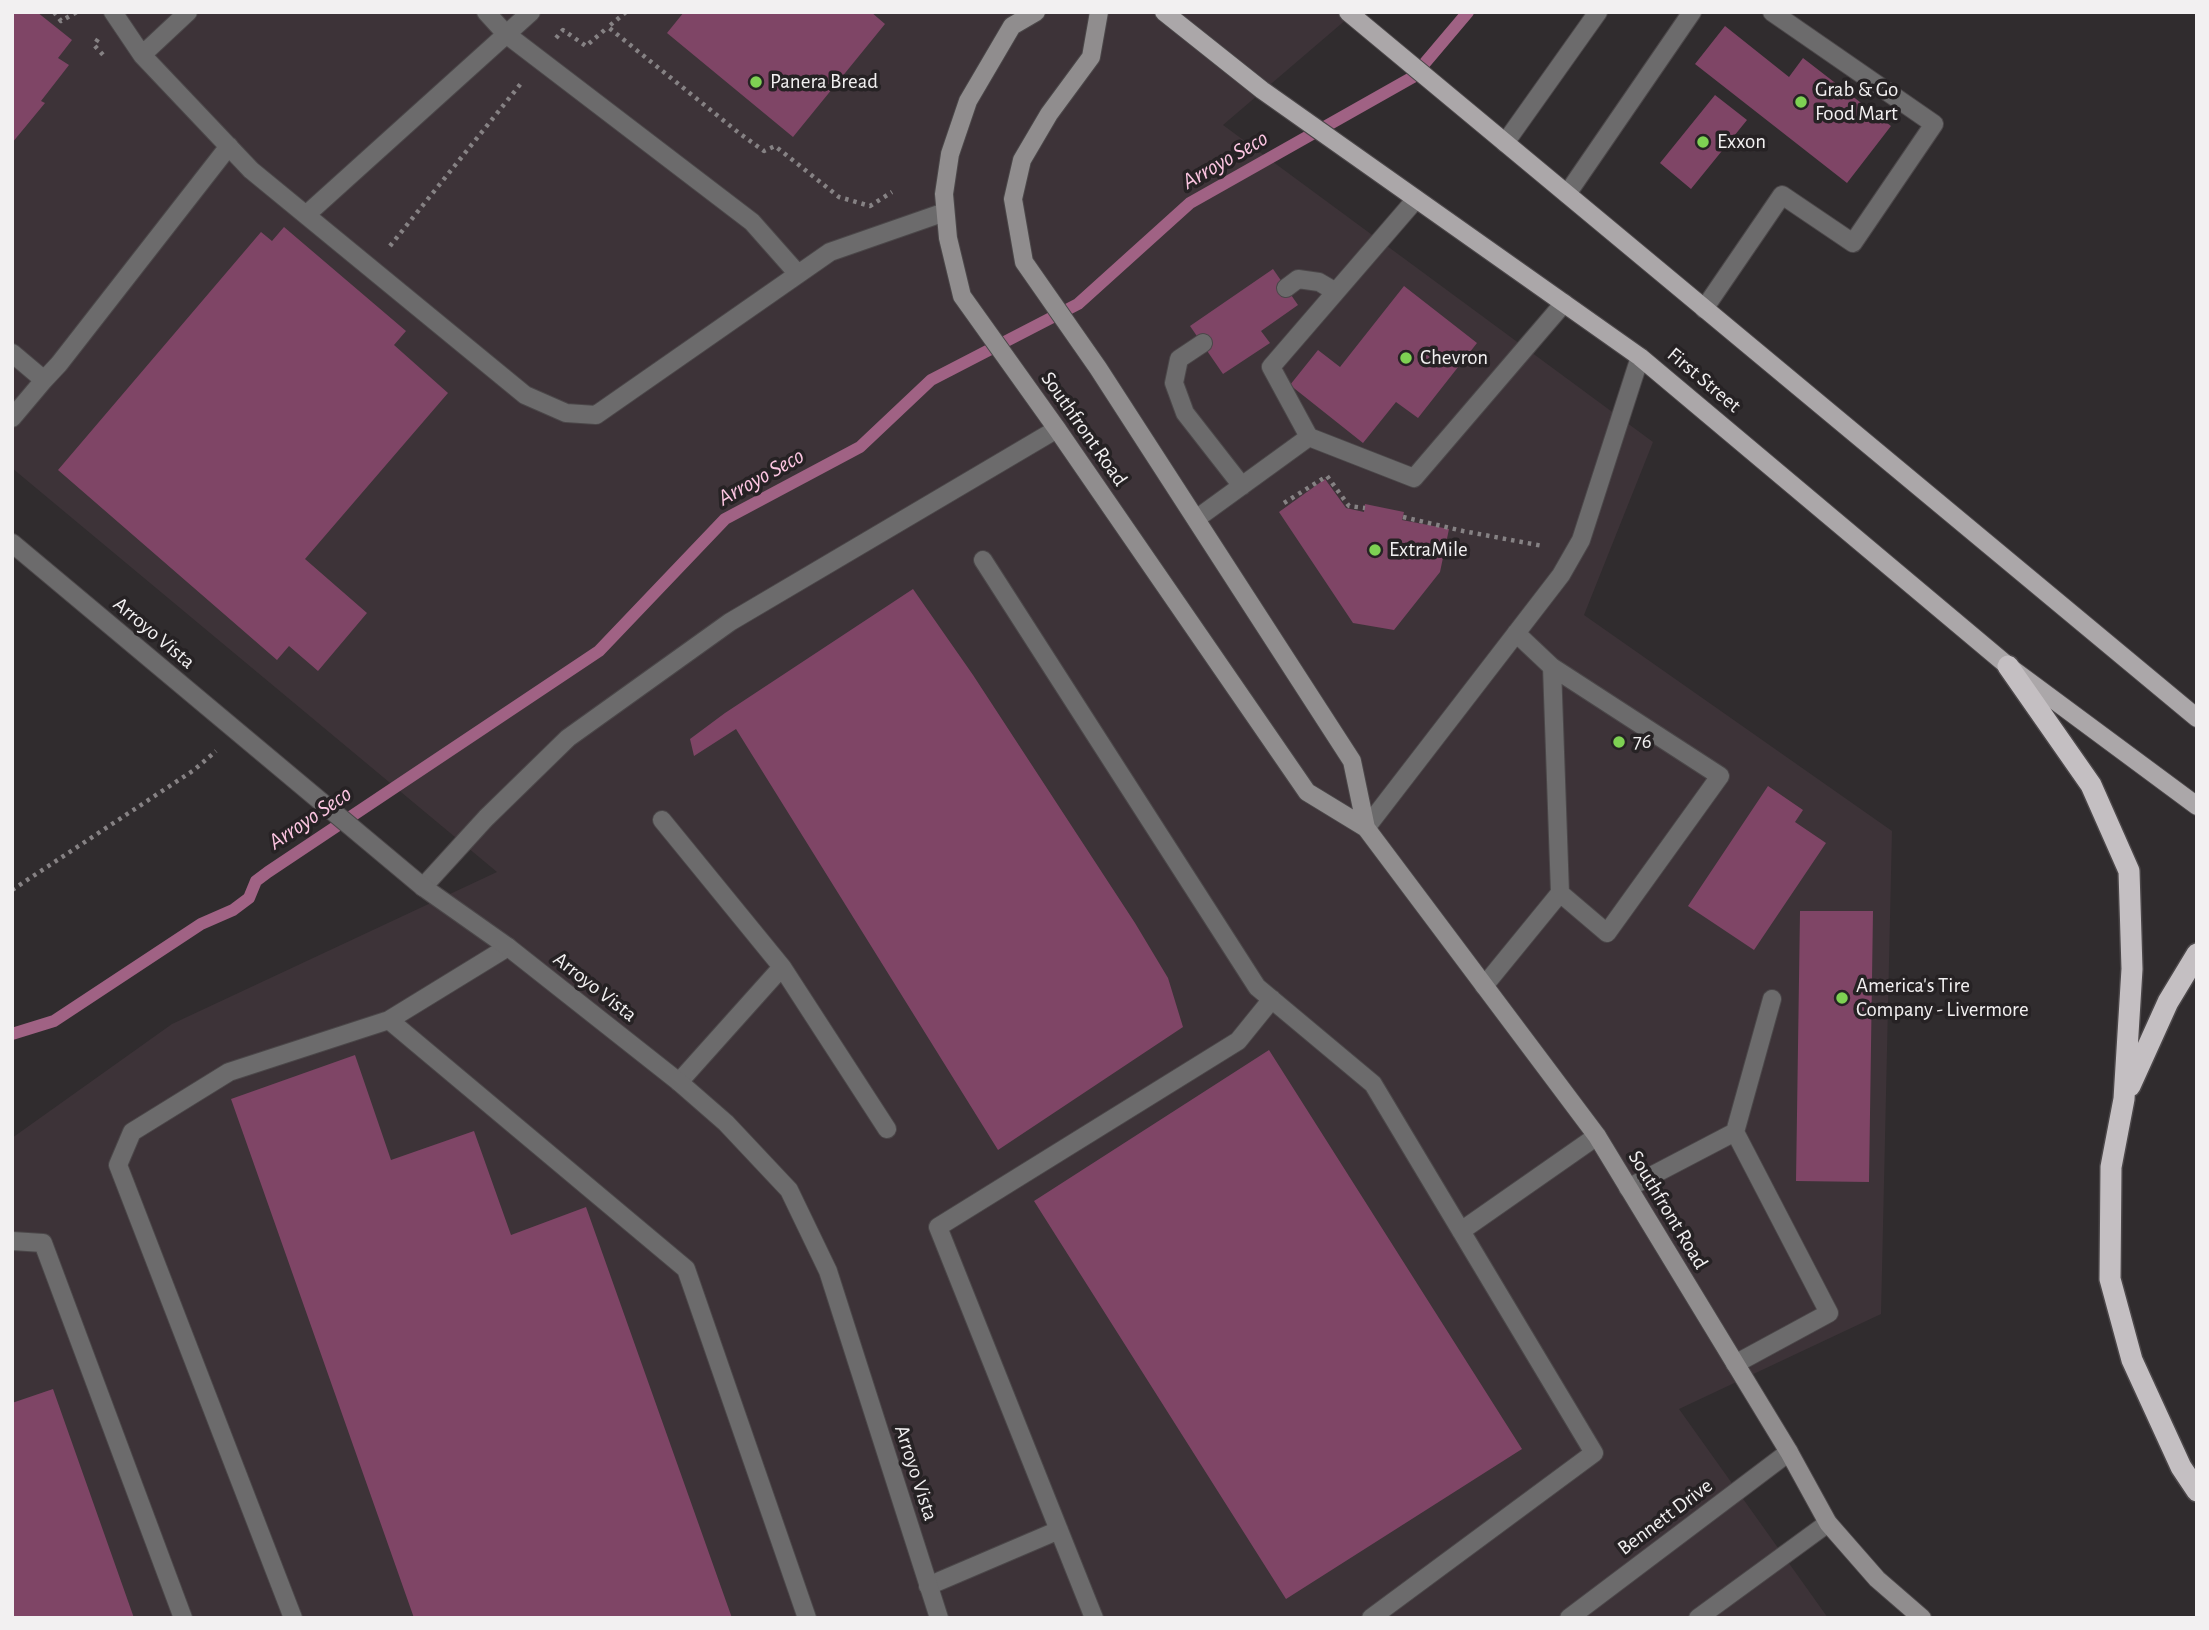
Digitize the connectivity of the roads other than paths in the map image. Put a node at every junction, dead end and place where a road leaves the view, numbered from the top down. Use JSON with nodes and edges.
{"nodes":[{"id":1,"x":113,"y":12,"type":"edge"},
{"id":2,"x":188,"y":12,"type":"edge"},
{"id":3,"x":486,"y":12,"type":"edge"},
{"id":4,"x":531,"y":12,"type":"edge"},
{"id":5,"x":1036,"y":12,"type":"edge"},
{"id":6,"x":1099,"y":12,"type":"edge"},
{"id":7,"x":1164,"y":12,"type":"edge"},
{"id":8,"x":1348,"y":12,"type":"edge"},
{"id":9,"x":1598,"y":12,"type":"edge"},
{"id":10,"x":1692,"y":12,"type":"edge"},
{"id":11,"x":1773,"y":12,"type":"edge"},
{"id":12,"x":506,"y":34,"type":"junction"},
{"id":13,"x":142,"y":55,"type":"junction"},
{"id":14,"x":1505,"y":143,"type":"junction"},
{"id":15,"x":229,"y":146,"type":"junction"},
{"id":16,"x":1567,"y":194,"type":"junction"},
{"id":17,"x":1416,"y":199,"type":"junction"},
{"id":18,"x":945,"y":212,"type":"junction"},
{"id":19,"x":306,"y":215,"type":"junction"},
{"id":20,"x":798,"y":274,"type":"junction"},
{"id":21,"x":1286,"y":288,"type":"dead end"},
{"id":22,"x":1336,"y":292,"type":"junction"},
{"id":23,"x":1564,"y":303,"type":"junction"},
{"id":24,"x":1704,"y":309,"type":"junction"},
{"id":25,"x":1203,"y":343,"type":"dead end"},
{"id":26,"x":12,"y":353,"type":"edge"},
{"id":27,"x":1640,"y":357,"type":"junction"},
{"id":28,"x":44,"y":380,"type":"junction"},
{"id":29,"x":12,"y":418,"type":"edge"},
{"id":30,"x":1052,"y":423,"type":"junction"},
{"id":31,"x":1309,"y":437,"type":"junction"},
{"id":32,"x":1241,"y":486,"type":"junction"},
{"id":33,"x":1196,"y":519,"type":"junction"},
{"id":34,"x":12,"y":543,"type":"edge"},
{"id":35,"x":983,"y":560,"type":"dead end"},
{"id":36,"x":1516,"y":633,"type":"junction"},
{"id":37,"x":2008,"y":666,"type":"junction"},
{"id":38,"x":1552,"y":667,"type":"junction"},
{"id":39,"x":2197,"y":718,"type":"edge"},
{"id":40,"x":2197,"y":806,"type":"edge"},
{"id":41,"x":662,"y":820,"type":"dead end"},
{"id":42,"x":1366,"y":828,"type":"junction"},
{"id":43,"x":423,"y":887,"type":"junction"},
{"id":44,"x":1560,"y":893,"type":"junction"},
{"id":45,"x":508,"y":947,"type":"junction"},
{"id":46,"x":2197,"y":954,"type":"edge"},
{"id":47,"x":782,"y":967,"type":"junction"},
{"id":48,"x":1484,"y":986,"type":"junction"},
{"id":49,"x":1272,"y":999,"type":"junction"},
{"id":50,"x":1772,"y":999,"type":"dead end"},
{"id":51,"x":389,"y":1020,"type":"junction"},
{"id":52,"x":679,"y":1083,"type":"junction"},
{"id":53,"x":2124,"y":1099,"type":"junction"},
{"id":54,"x":887,"y":1129,"type":"dead end"},
{"id":55,"x":1735,"y":1132,"type":"junction"},
{"id":56,"x":1597,"y":1136,"type":"junction"},
{"id":57,"x":1628,"y":1188,"type":"junction"},
{"id":58,"x":1461,"y":1231,"type":"junction"},
{"id":59,"x":12,"y":1241,"type":"edge"},
{"id":60,"x":1735,"y":1364,"type":"junction"},
{"id":61,"x":1789,"y":1452,"type":"junction"},
{"id":62,"x":2197,"y":1490,"type":"edge"},
{"id":63,"x":1828,"y":1523,"type":"junction"},
{"id":64,"x":1059,"y":1530,"type":"junction"},
{"id":65,"x":929,"y":1587,"type":"junction"},
{"id":66,"x":183,"y":1618,"type":"edge"},
{"id":67,"x":293,"y":1618,"type":"edge"},
{"id":68,"x":807,"y":1618,"type":"edge"},
{"id":69,"x":939,"y":1618,"type":"edge"},
{"id":70,"x":1094,"y":1618,"type":"edge"},
{"id":71,"x":1371,"y":1618,"type":"edge"},
{"id":72,"x":1569,"y":1618,"type":"edge"},
{"id":73,"x":1698,"y":1618,"type":"edge"},
{"id":74,"x":1922,"y":1618,"type":"edge"}],
"edges":[{"from":1,"to":13,"type":"street"},
{"from":2,"to":13,"type":"street"},
{"from":3,"to":12,"type":"street"},
{"from":4,"to":12,"type":"street"},
{"from":5,"to":18,"type":"street","name":"Southfront Road"},
{"from":6,"to":33,"type":"street","name":"Southfront Road"},
{"from":7,"to":17,"type":"main road","name":"First Street"},
{"from":8,"to":14,"type":"main road"},
{"from":9,"to":14,"type":"street"},
{"from":10,"to":16,"type":"street"},
{"from":11,"to":24,"type":"street"},
{"from":12,"to":19,"type":"street"},
{"from":12,"to":20,"type":"street"},
{"from":13,"to":15,"type":"street"},
{"from":14,"to":16,"type":"main road"},
{"from":15,"to":19,"type":"street"},
{"from":15,"to":28,"type":"street"},
{"from":16,"to":24,"type":"main road"},
{"from":17,"to":22,"type":"street"},
{"from":17,"to":23,"type":"main road","name":"First Street"},
{"from":18,"to":20,"type":"street"},
{"from":18,"to":30,"type":"street","name":"Southfront Road"},
{"from":19,"to":20,"type":"street"},
{"from":21,"to":22,"type":"street"},
{"from":22,"to":31,"type":"street"},
{"from":23,"to":27,"type":"main road","name":"First Street"},
{"from":23,"to":31,"type":"street"},
{"from":24,"to":39,"type":"main road"},
{"from":25,"to":32,"type":"street"},
{"from":26,"to":28,"type":"street"},
{"from":27,"to":36,"type":"street"},
{"from":27,"to":37,"type":"main road","name":"First Street"},
{"from":28,"to":29,"type":"street"},
{"from":30,"to":42,"type":"street","name":"Southfront Road"},
{"from":30,"to":43,"type":"street"},
{"from":31,"to":32,"type":"street"},
{"from":32,"to":33,"type":"street"},
{"from":33,"to":42,"type":"street","name":"Southfront Road"},
{"from":34,"to":43,"type":"street","name":"Arroyo Vista"},
{"from":35,"to":49,"type":"street"},
{"from":36,"to":38,"type":"street"},
{"from":36,"to":42,"type":"street"},
{"from":37,"to":40,"type":"main road","name":"First Street"},
{"from":37,"to":53,"type":"highway"},
{"from":38,"to":44,"type":"street"},
{"from":38,"to":44,"type":"street"},
{"from":41,"to":47,"type":"street"},
{"from":42,"to":48,"type":"street","name":"Southfront Road"},
{"from":43,"to":45,"type":"street","name":"Arroyo Vista"},
{"from":44,"to":48,"type":"street"},
{"from":45,"to":51,"type":"street"},
{"from":45,"to":52,"type":"street","name":"Arroyo Vista"},
{"from":46,"to":53,"type":"highway"},
{"from":47,"to":52,"type":"street"},
{"from":47,"to":54,"type":"street"},
{"from":48,"to":56,"type":"street","name":"Southfront Road"},
{"from":49,"to":58,"type":"street"},
{"from":49,"to":64,"type":"street"},
{"from":50,"to":55,"type":"street"},
{"from":51,"to":67,"type":"street"},
{"from":51,"to":68,"type":"street"},
{"from":52,"to":65,"type":"street","name":"Arroyo Vista"},
{"from":53,"to":62,"type":"highway"},
{"from":55,"to":57,"type":"street"},
{"from":55,"to":60,"type":"street"},
{"from":56,"to":57,"type":"street","name":"Southfront Road"},
{"from":56,"to":58,"type":"street"},
{"from":57,"to":60,"type":"street","name":"Southfront Road"},
{"from":58,"to":71,"type":"street"},
{"from":59,"to":66,"type":"street"},
{"from":60,"to":61,"type":"street","name":"Southfront Road"},
{"from":61,"to":63,"type":"street","name":"Southfront Road"},
{"from":61,"to":72,"type":"street","name":"Bennett Drive"},
{"from":63,"to":73,"type":"street"},
{"from":63,"to":74,"type":"street","name":"Southfront Road"},
{"from":64,"to":65,"type":"street"},
{"from":64,"to":70,"type":"street"},
{"from":65,"to":69,"type":"street","name":"Arroyo Vista"}]}
